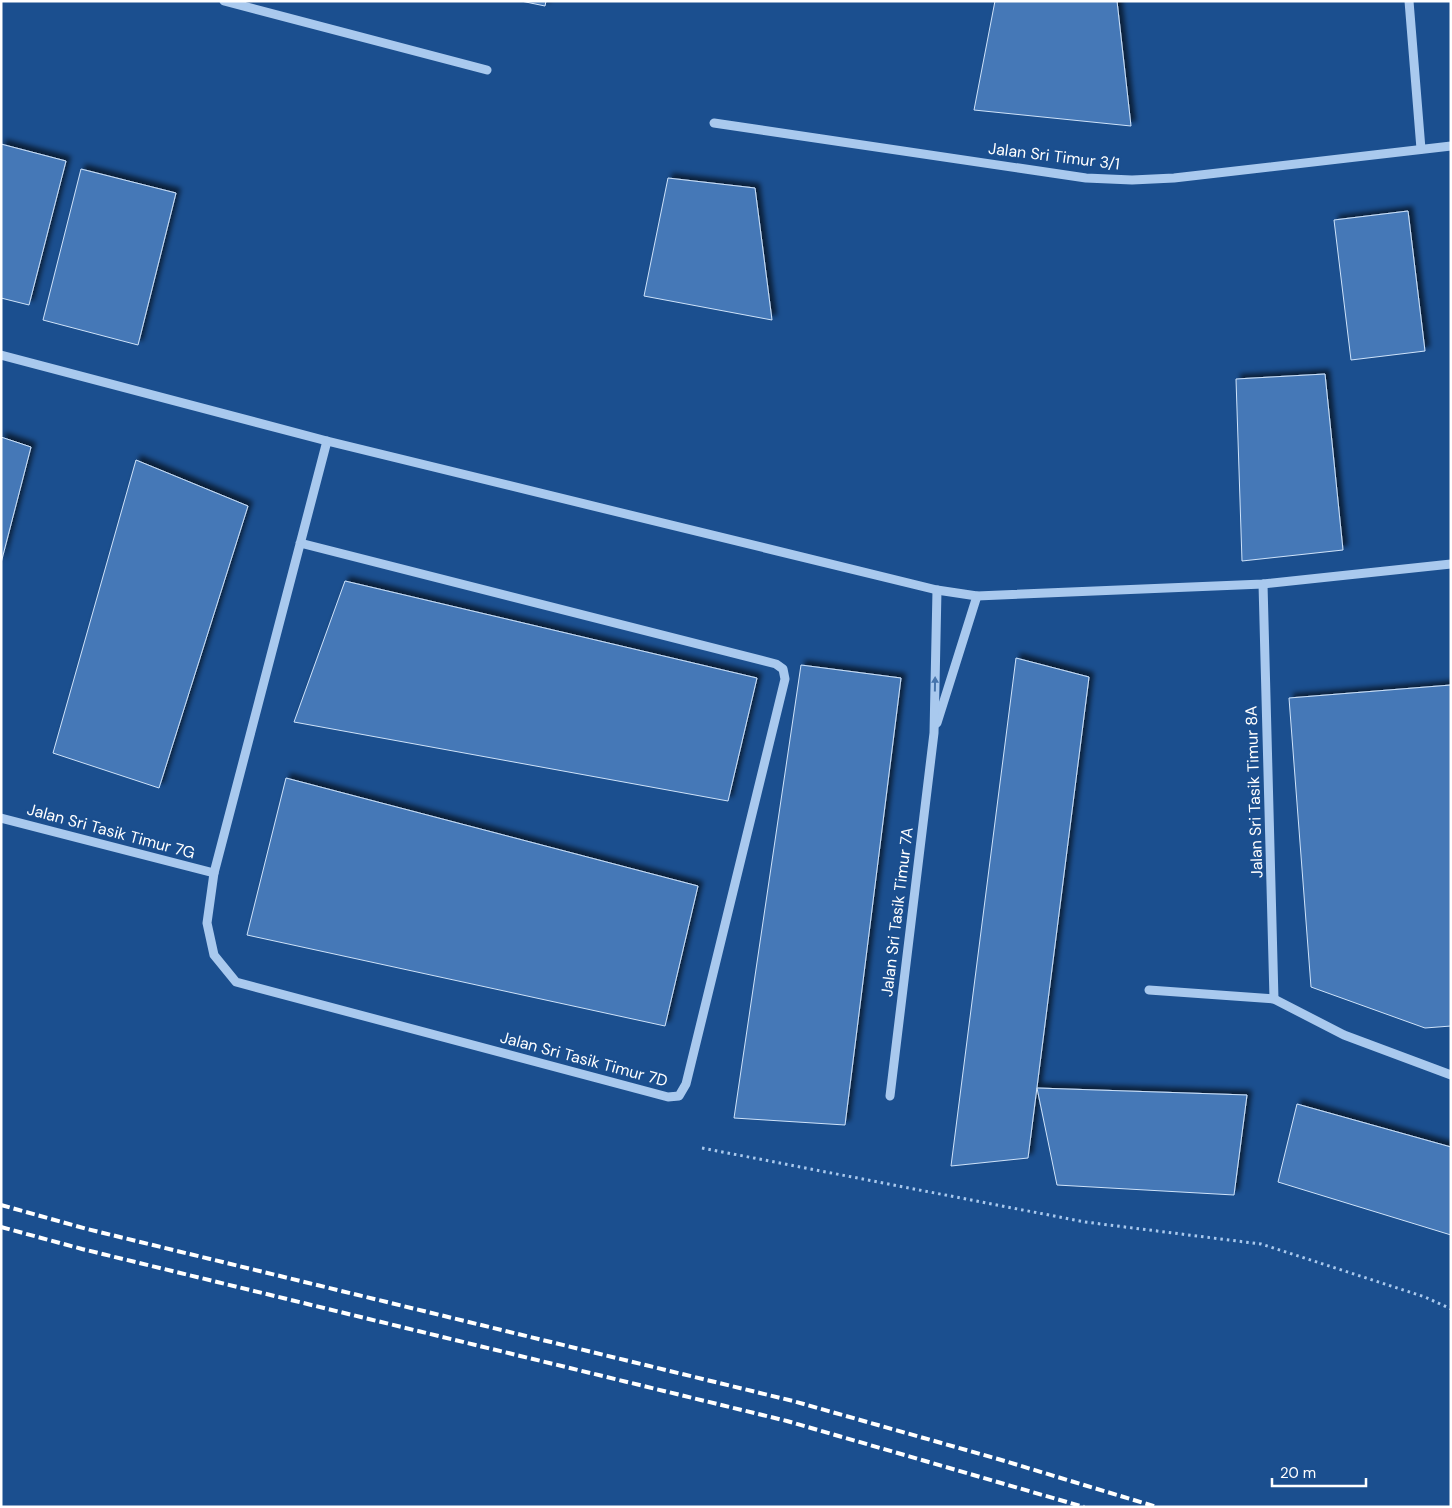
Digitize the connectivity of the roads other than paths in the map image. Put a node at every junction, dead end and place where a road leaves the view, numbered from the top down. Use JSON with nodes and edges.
{"nodes":[{"id":1,"x":224,"y":1,"type":"edge"},
{"id":2,"x":1409,"y":1,"type":"edge"},
{"id":3,"x":487,"y":70,"type":"dead end"},
{"id":4,"x":714,"y":123,"type":"dead end"},
{"id":5,"x":1451,"y":146,"type":"edge"},
{"id":6,"x":1421,"y":149,"type":"junction"},
{"id":7,"x":1,"y":355,"type":"edge"},
{"id":8,"x":327,"y":441,"type":"junction"},
{"id":9,"x":300,"y":543,"type":"junction"},
{"id":10,"x":1451,"y":564,"type":"edge"},
{"id":11,"x":1263,"y":584,"type":"junction"},
{"id":12,"x":937,"y":590,"type":"junction"},
{"id":13,"x":977,"y":596,"type":"junction"},
{"id":14,"x":934,"y":733,"type":"junction"},
{"id":15,"x":1,"y":818,"type":"edge"},
{"id":16,"x":214,"y":873,"type":"junction"},
{"id":17,"x":1149,"y":990,"type":"dead end"},
{"id":18,"x":1274,"y":999,"type":"junction"},
{"id":19,"x":1451,"y":1076,"type":"edge"},
{"id":20,"x":890,"y":1096,"type":"dead end"}],
"edges":[{"from":1,"to":3,"type":"street"},
{"from":2,"to":6,"type":"street"},
{"from":4,"to":6,"type":"street","name":"Jalan Sri Timur 3/1"},
{"from":5,"to":6,"type":"street","name":"Jalan Sri Timur 3/1"},
{"from":7,"to":8,"type":"street"},
{"from":8,"to":9,"type":"street"},
{"from":8,"to":12,"type":"street"},
{"from":9,"to":16,"type":"street"},
{"from":9,"to":16,"type":"street","name":"Jalan Sri Tasik Timur 7D"},
{"from":10,"to":11,"type":"street"},
{"from":11,"to":13,"type":"street"},
{"from":11,"to":18,"type":"street","name":"Jalan Sri Tasik Timur 8A"},
{"from":12,"to":13,"type":"street"},
{"from":14,"to":12,"type":"street","one_way":true},
{"from":13,"to":14,"type":"street"},
{"from":14,"to":20,"type":"street","name":"Jalan Sri Tasik Timur 7A"},
{"from":15,"to":16,"type":"street","name":"Jalan Sri Tasik Timur 7G"},
{"from":17,"to":18,"type":"street"},
{"from":18,"to":19,"type":"street"}]}
